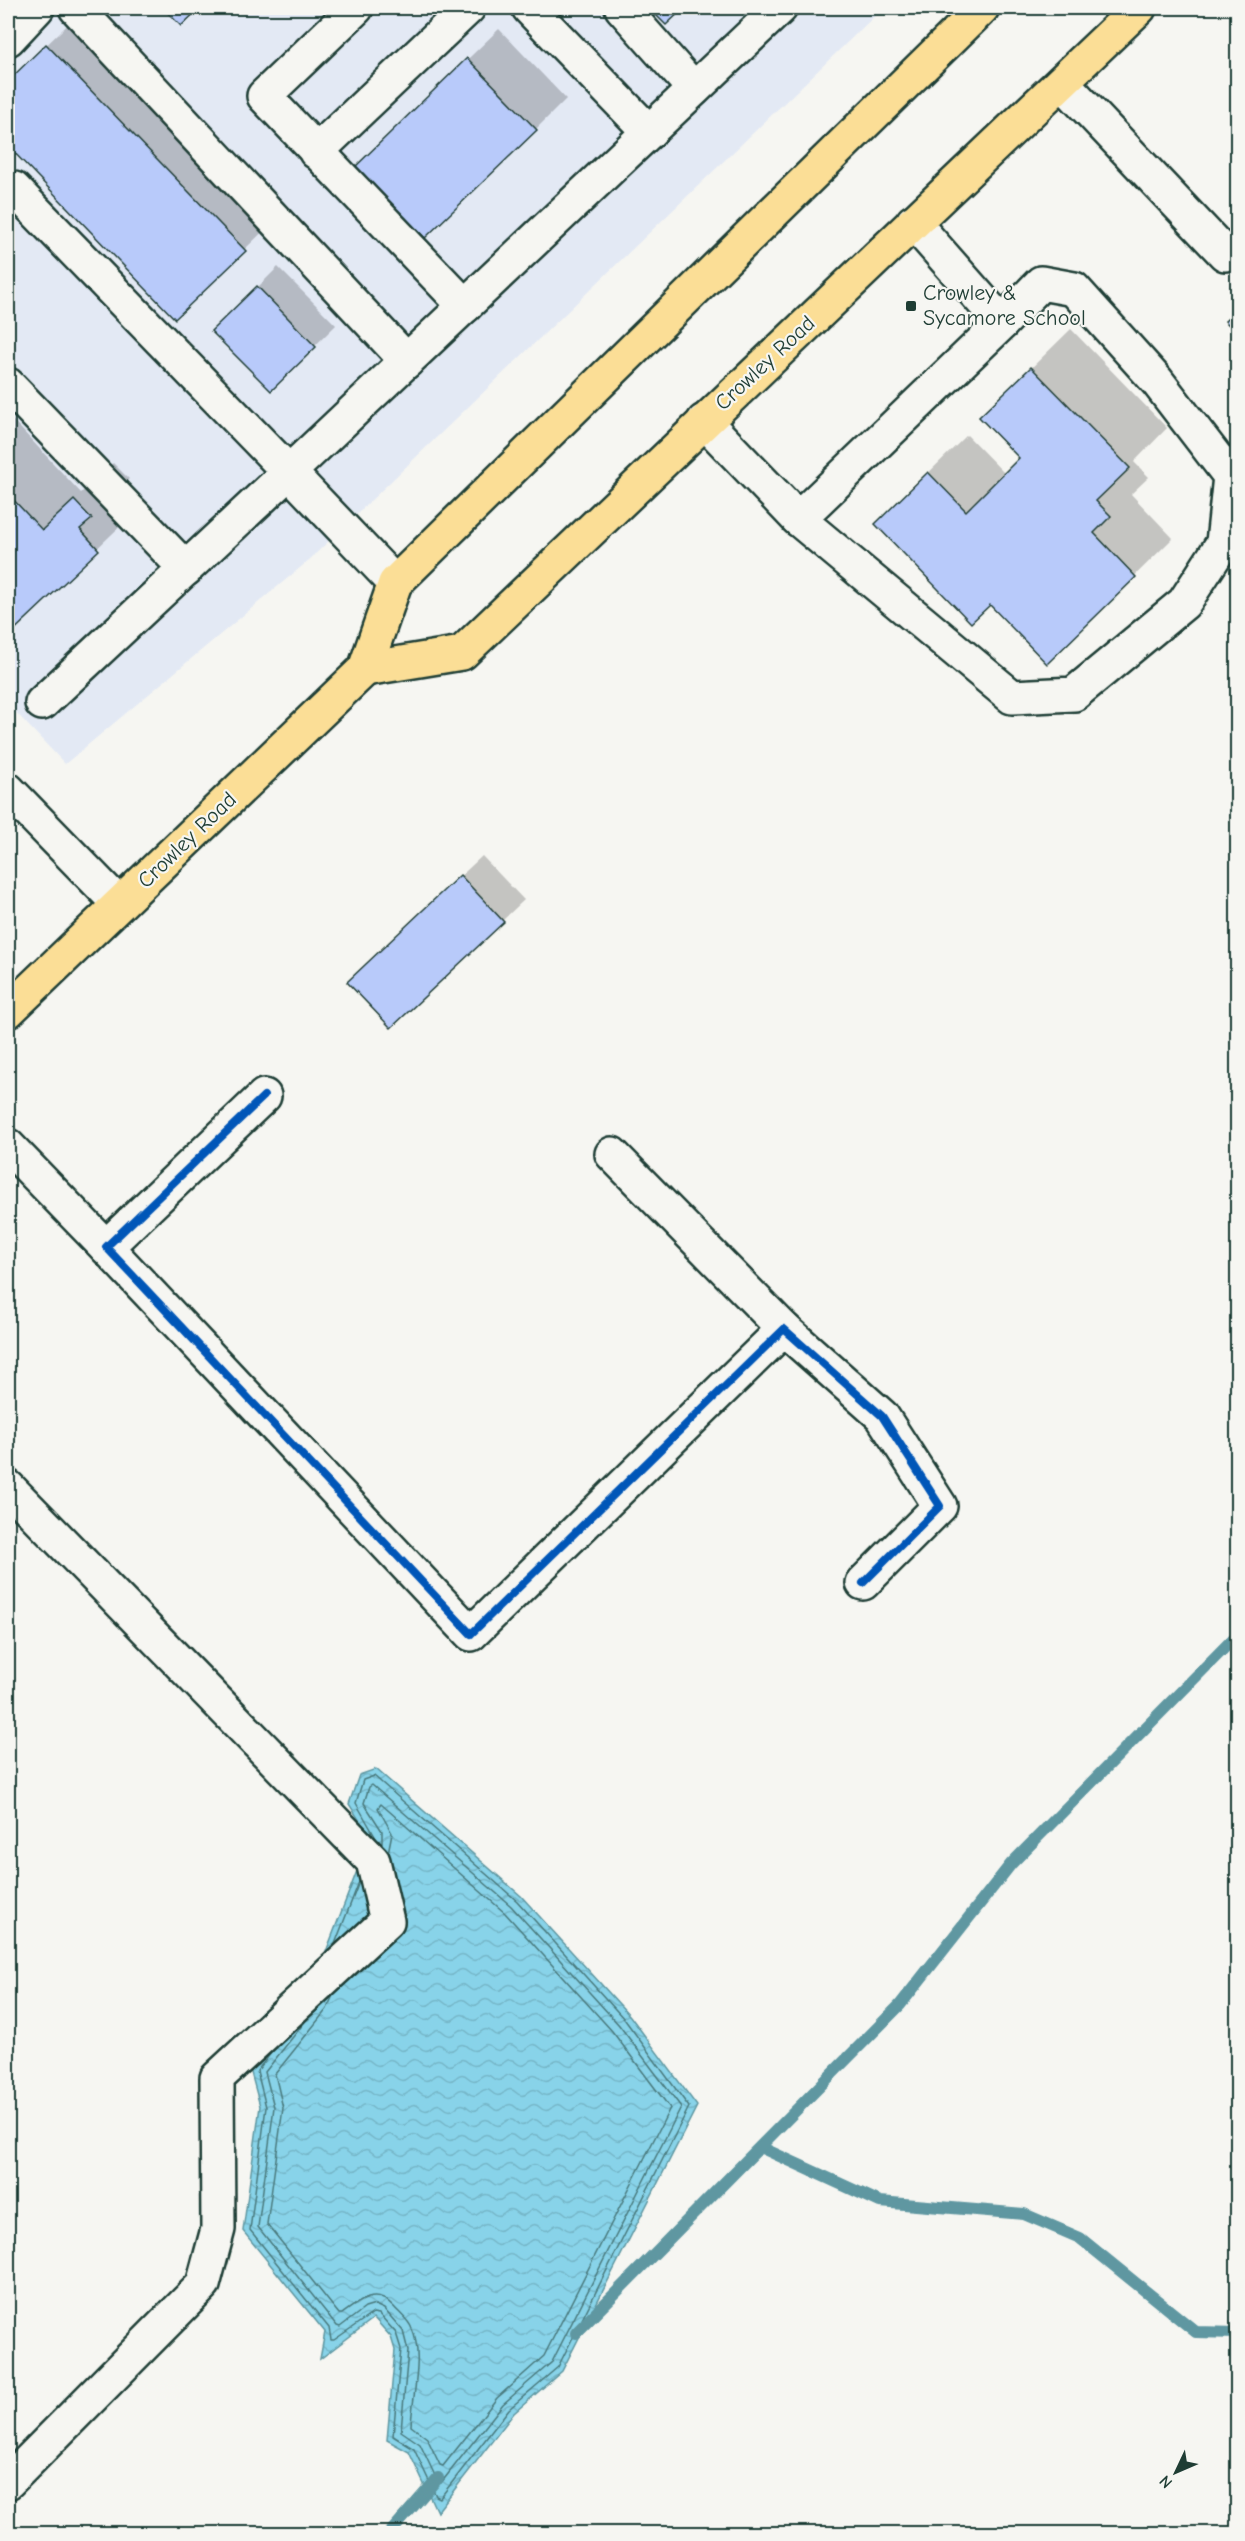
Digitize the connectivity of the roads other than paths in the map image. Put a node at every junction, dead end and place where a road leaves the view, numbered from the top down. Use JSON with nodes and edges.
{"nodes":[{"id":1,"x":37,"y":8,"type":"edge"},
{"id":2,"x":76,"y":8,"type":"edge"},
{"id":3,"x":356,"y":8,"type":"edge"},
{"id":4,"x":468,"y":8,"type":"edge"},
{"id":5,"x":529,"y":8,"type":"edge"},
{"id":6,"x":622,"y":8,"type":"edge"},
{"id":7,"x":780,"y":8,"type":"edge"},
{"id":8,"x":982,"y":8,"type":"edge"},
{"id":9,"x":1139,"y":8,"type":"edge"},
{"id":10,"x":8,"y":39,"type":"edge"},
{"id":11,"x":1062,"y":82,"type":"junction"},
{"id":12,"x":694,"y":89,"type":"junction"},
{"id":13,"x":649,"y":132,"type":"junction"},
{"id":14,"x":316,"y":152,"type":"junction"},
{"id":15,"x":14,"y":189,"type":"dead end"},
{"id":16,"x":914,"y":222,"type":"junction"},
{"id":17,"x":1226,"y":254,"type":"dead end"},
{"id":18,"x":465,"y":306,"type":"junction"},
{"id":19,"x":1002,"y":323,"type":"junction"},
{"id":20,"x":407,"y":361,"type":"junction"},
{"id":21,"x":8,"y":385,"type":"edge"},
{"id":22,"x":704,"y":421,"type":"junction"},
{"id":23,"x":289,"y":472,"type":"junction"},
{"id":24,"x":798,"y":519,"type":"junction"},
{"id":25,"x":186,"y":569,"type":"junction"},
{"id":26,"x":394,"y":583,"type":"junction"},
{"id":27,"x":366,"y":669,"type":"junction"},
{"id":28,"x":42,"y":703,"type":"dead end"},
{"id":29,"x":8,"y":790,"type":"edge"},
{"id":30,"x":119,"y":904,"type":"junction"},
{"id":31,"x":8,"y":1011,"type":"edge"},
{"id":32,"x":264,"y":1096,"type":"dead end"},
{"id":33,"x":8,"y":1146,"type":"edge"},
{"id":34,"x":612,"y":1154,"type":"dead end"},
{"id":35,"x":106,"y":1247,"type":"junction"},
{"id":36,"x":784,"y":1329,"type":"junction"},
{"id":37,"x":8,"y":1487,"type":"edge"},
{"id":38,"x":863,"y":1583,"type":"dead end"},
{"id":39,"x":8,"y":2482,"type":"edge"}],
"edges":[{"from":1,"to":10,"type":"street"},
{"from":2,"to":20,"type":"street"},
{"from":3,"to":14,"type":"street"},
{"from":4,"to":14,"type":"street"},
{"from":5,"to":13,"type":"street"},
{"from":6,"to":12,"type":"street"},
{"from":7,"to":12,"type":"street"},
{"from":8,"to":26,"type":"main road","name":"Crowley Road"},
{"from":9,"to":11,"type":"main road","name":"Crowley Road"},
{"from":11,"to":16,"type":"main road","name":"Crowley Road"},
{"from":11,"to":17,"type":"street"},
{"from":12,"to":13,"type":"street"},
{"from":13,"to":18,"type":"street"},
{"from":14,"to":18,"type":"street"},
{"from":15,"to":23,"type":"street"},
{"from":16,"to":19,"type":"street"},
{"from":16,"to":22,"type":"main road","name":"Crowley Road"},
{"from":18,"to":20,"type":"street"},
{"from":19,"to":24,"type":"street"},
{"from":19,"to":24,"type":"street"},
{"from":20,"to":23,"type":"street"},
{"from":21,"to":25,"type":"street"},
{"from":22,"to":24,"type":"street"},
{"from":22,"to":27,"type":"main road","name":"Crowley Road"},
{"from":23,"to":25,"type":"street"},
{"from":23,"to":26,"type":"street"},
{"from":25,"to":28,"type":"street"},
{"from":26,"to":27,"type":"main road","name":"Crowley Road"},
{"from":27,"to":30,"type":"main road","name":"Crowley Road"},
{"from":29,"to":30,"type":"street"},
{"from":30,"to":31,"type":"main road","name":"Crowley Road"},
{"from":32,"to":35,"type":"street"},
{"from":33,"to":35,"type":"street"},
{"from":34,"to":36,"type":"street"},
{"from":35,"to":36,"type":"street"},
{"from":36,"to":38,"type":"street"},
{"from":37,"to":39,"type":"street"}]}
